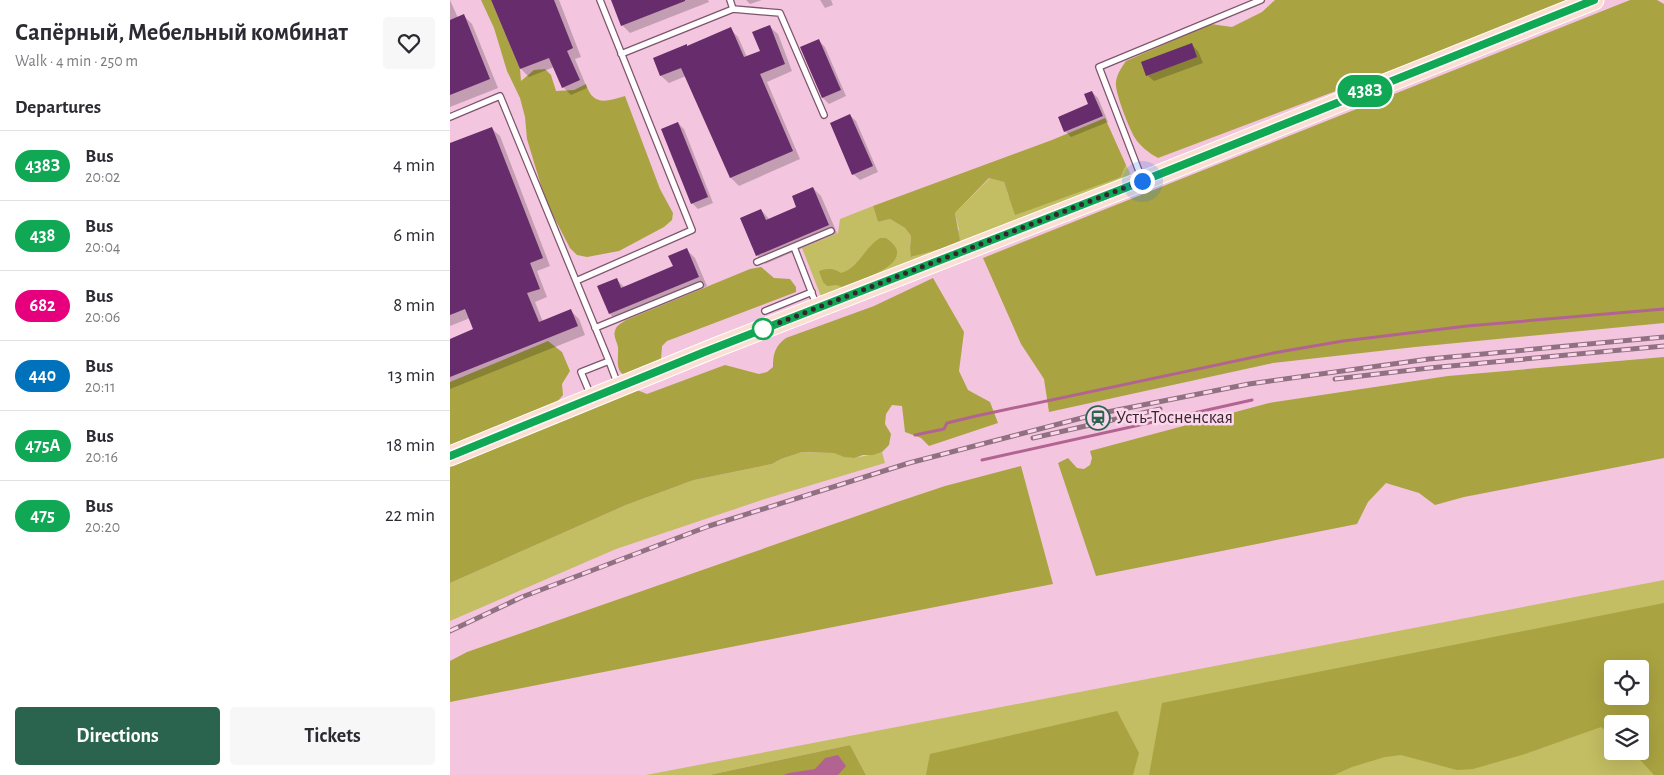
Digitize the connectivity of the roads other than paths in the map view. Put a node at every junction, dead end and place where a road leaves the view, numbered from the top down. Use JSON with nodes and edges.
{"nodes":[{"id":1,"x":600,"y":0,"type":"edge"},
{"id":2,"x":730,"y":0,"type":"edge"},
{"id":3,"x":1261,"y":0,"type":"edge"},
{"id":4,"x":1594,"y":0,"type":"edge"},
{"id":5,"x":733,"y":9,"type":"junction"},
{"id":6,"x":621,"y":54,"type":"junction"},
{"id":7,"x":824,"y":115,"type":"dead end"},
{"id":8,"x":450,"y":117,"type":"edge"},
{"id":9,"x":1142,"y":181,"type":"junction"},
{"id":10,"x":831,"y":231,"type":"dead end"},
{"id":11,"x":794,"y":247,"type":"junction"},
{"id":12,"x":757,"y":262,"type":"dead end"},
{"id":13,"x":576,"y":281,"type":"junction"},
{"id":14,"x":700,"y":285,"type":"dead end"},
{"id":15,"x":815,"y":300,"type":"junction"},
{"id":16,"x":765,"y":311,"type":"dead end"},
{"id":17,"x":595,"y":328,"type":"junction"},
{"id":18,"x":609,"y":361,"type":"junction"},
{"id":19,"x":619,"y":387,"type":"junction"},
{"id":20,"x":592,"y":399,"type":"junction"},
{"id":21,"x":450,"y":456,"type":"edge"}],
"edges":[{"from":1,"to":6,"type":"lane"},
{"from":2,"to":5,"type":"lane"},
{"from":3,"to":9,"type":"lane"},
{"from":4,"to":9,"type":"main road"},
{"from":5,"to":6,"type":"lane"},
{"from":5,"to":7,"type":"lane"},
{"from":6,"to":13,"type":"lane"},
{"from":8,"to":13,"type":"lane"},
{"from":9,"to":15,"type":"main road"},
{"from":10,"to":11,"type":"lane"},
{"from":11,"to":12,"type":"lane"},
{"from":11,"to":15,"type":"lane"},
{"from":13,"to":17,"type":"lane"},
{"from":14,"to":17,"type":"lane"},
{"from":15,"to":16,"type":"lane"},
{"from":15,"to":19,"type":"main road"},
{"from":17,"to":18,"type":"lane"},
{"from":18,"to":19,"type":"lane"},
{"from":18,"to":20,"type":"lane"},
{"from":19,"to":20,"type":"main road"},
{"from":20,"to":21,"type":"main road"}]}
